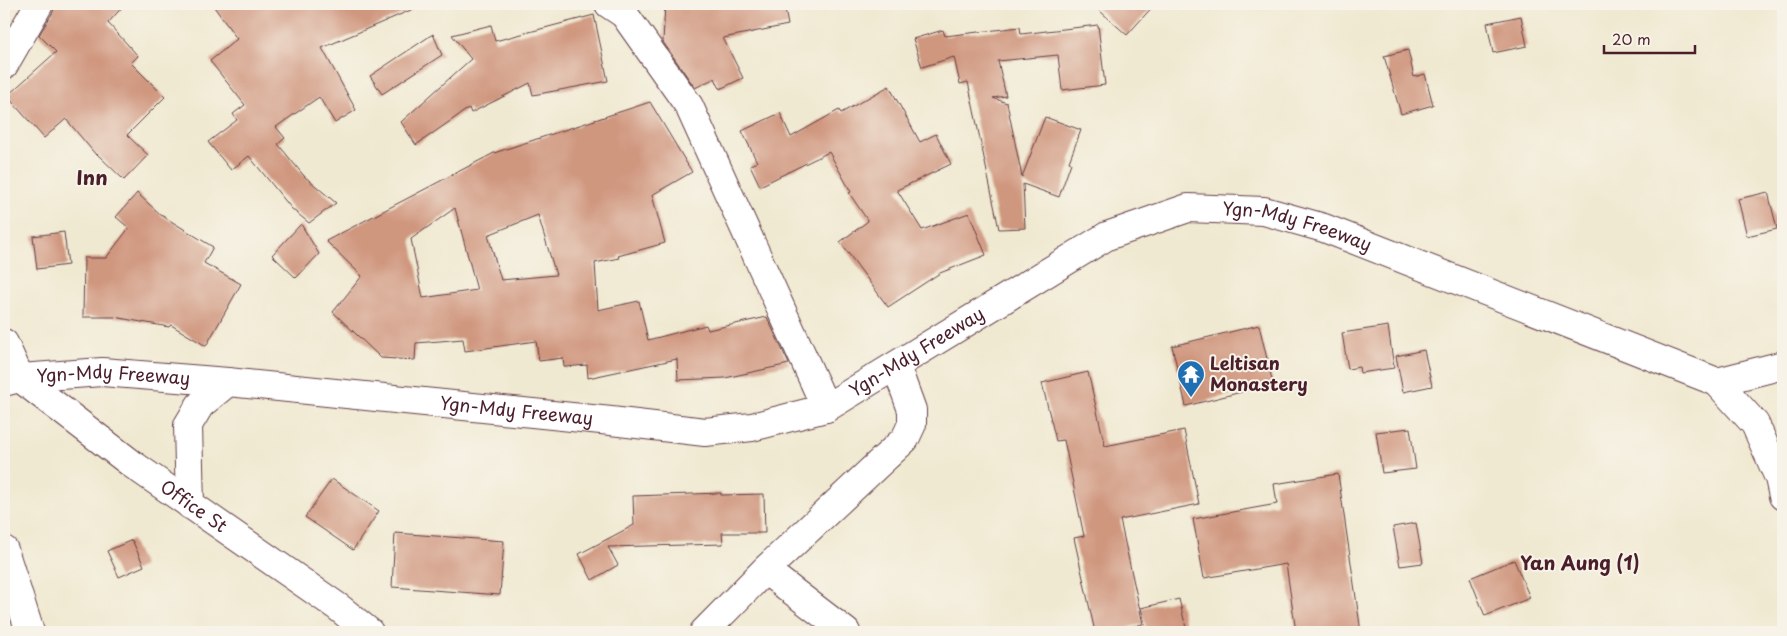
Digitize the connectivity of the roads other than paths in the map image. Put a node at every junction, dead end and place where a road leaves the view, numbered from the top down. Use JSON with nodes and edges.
{"nodes":[{"id":1,"x":40,"y":4,"type":"edge"},
{"id":2,"x":609,"y":4,"type":"edge"},
{"id":3,"x":4,"y":65,"type":"edge"},
{"id":4,"x":4,"y":343,"type":"edge"},
{"id":5,"x":1782,"y":365,"type":"edge"},
{"id":6,"x":896,"y":366,"type":"junction"},
{"id":7,"x":12,"y":380,"type":"edge"},
{"id":8,"x":228,"y":382,"type":"junction"},
{"id":9,"x":1717,"y":382,"type":"junction"},
{"id":10,"x":826,"y":408,"type":"junction"},
{"id":11,"x":1783,"y":496,"type":"edge"},
{"id":12,"x":190,"y":505,"type":"junction"},
{"id":13,"x":4,"y":550,"type":"edge"},
{"id":14,"x":765,"y":570,"type":"junction"},
{"id":15,"x":30,"y":632,"type":"edge"},
{"id":16,"x":369,"y":632,"type":"edge"},
{"id":17,"x":704,"y":632,"type":"edge"},
{"id":18,"x":846,"y":632,"type":"edge"}],
"edges":[{"from":1,"to":3,"type":"main road"},
{"from":2,"to":10,"type":"main road"},
{"from":4,"to":7,"type":"main road"},
{"from":5,"to":9,"type":"main road"},
{"from":6,"to":9,"type":"main road","name":"Ygn-Mdy Freeway"},
{"from":6,"to":10,"type":"main road","name":"Ygn-Mdy Freeway"},
{"from":6,"to":14,"type":"main road"},
{"from":7,"to":8,"type":"main road","name":"Ygn-Mdy Freeway"},
{"from":7,"to":12,"type":"main road","name":"Office St"},
{"from":8,"to":10,"type":"main road","name":"Ygn-Mdy Freeway"},
{"from":8,"to":12,"type":"main road"},
{"from":9,"to":11,"type":"main road"},
{"from":12,"to":16,"type":"main road","name":"Office St"},
{"from":13,"to":15,"type":"main road"},
{"from":14,"to":17,"type":"main road"},
{"from":14,"to":18,"type":"main road"}]}
